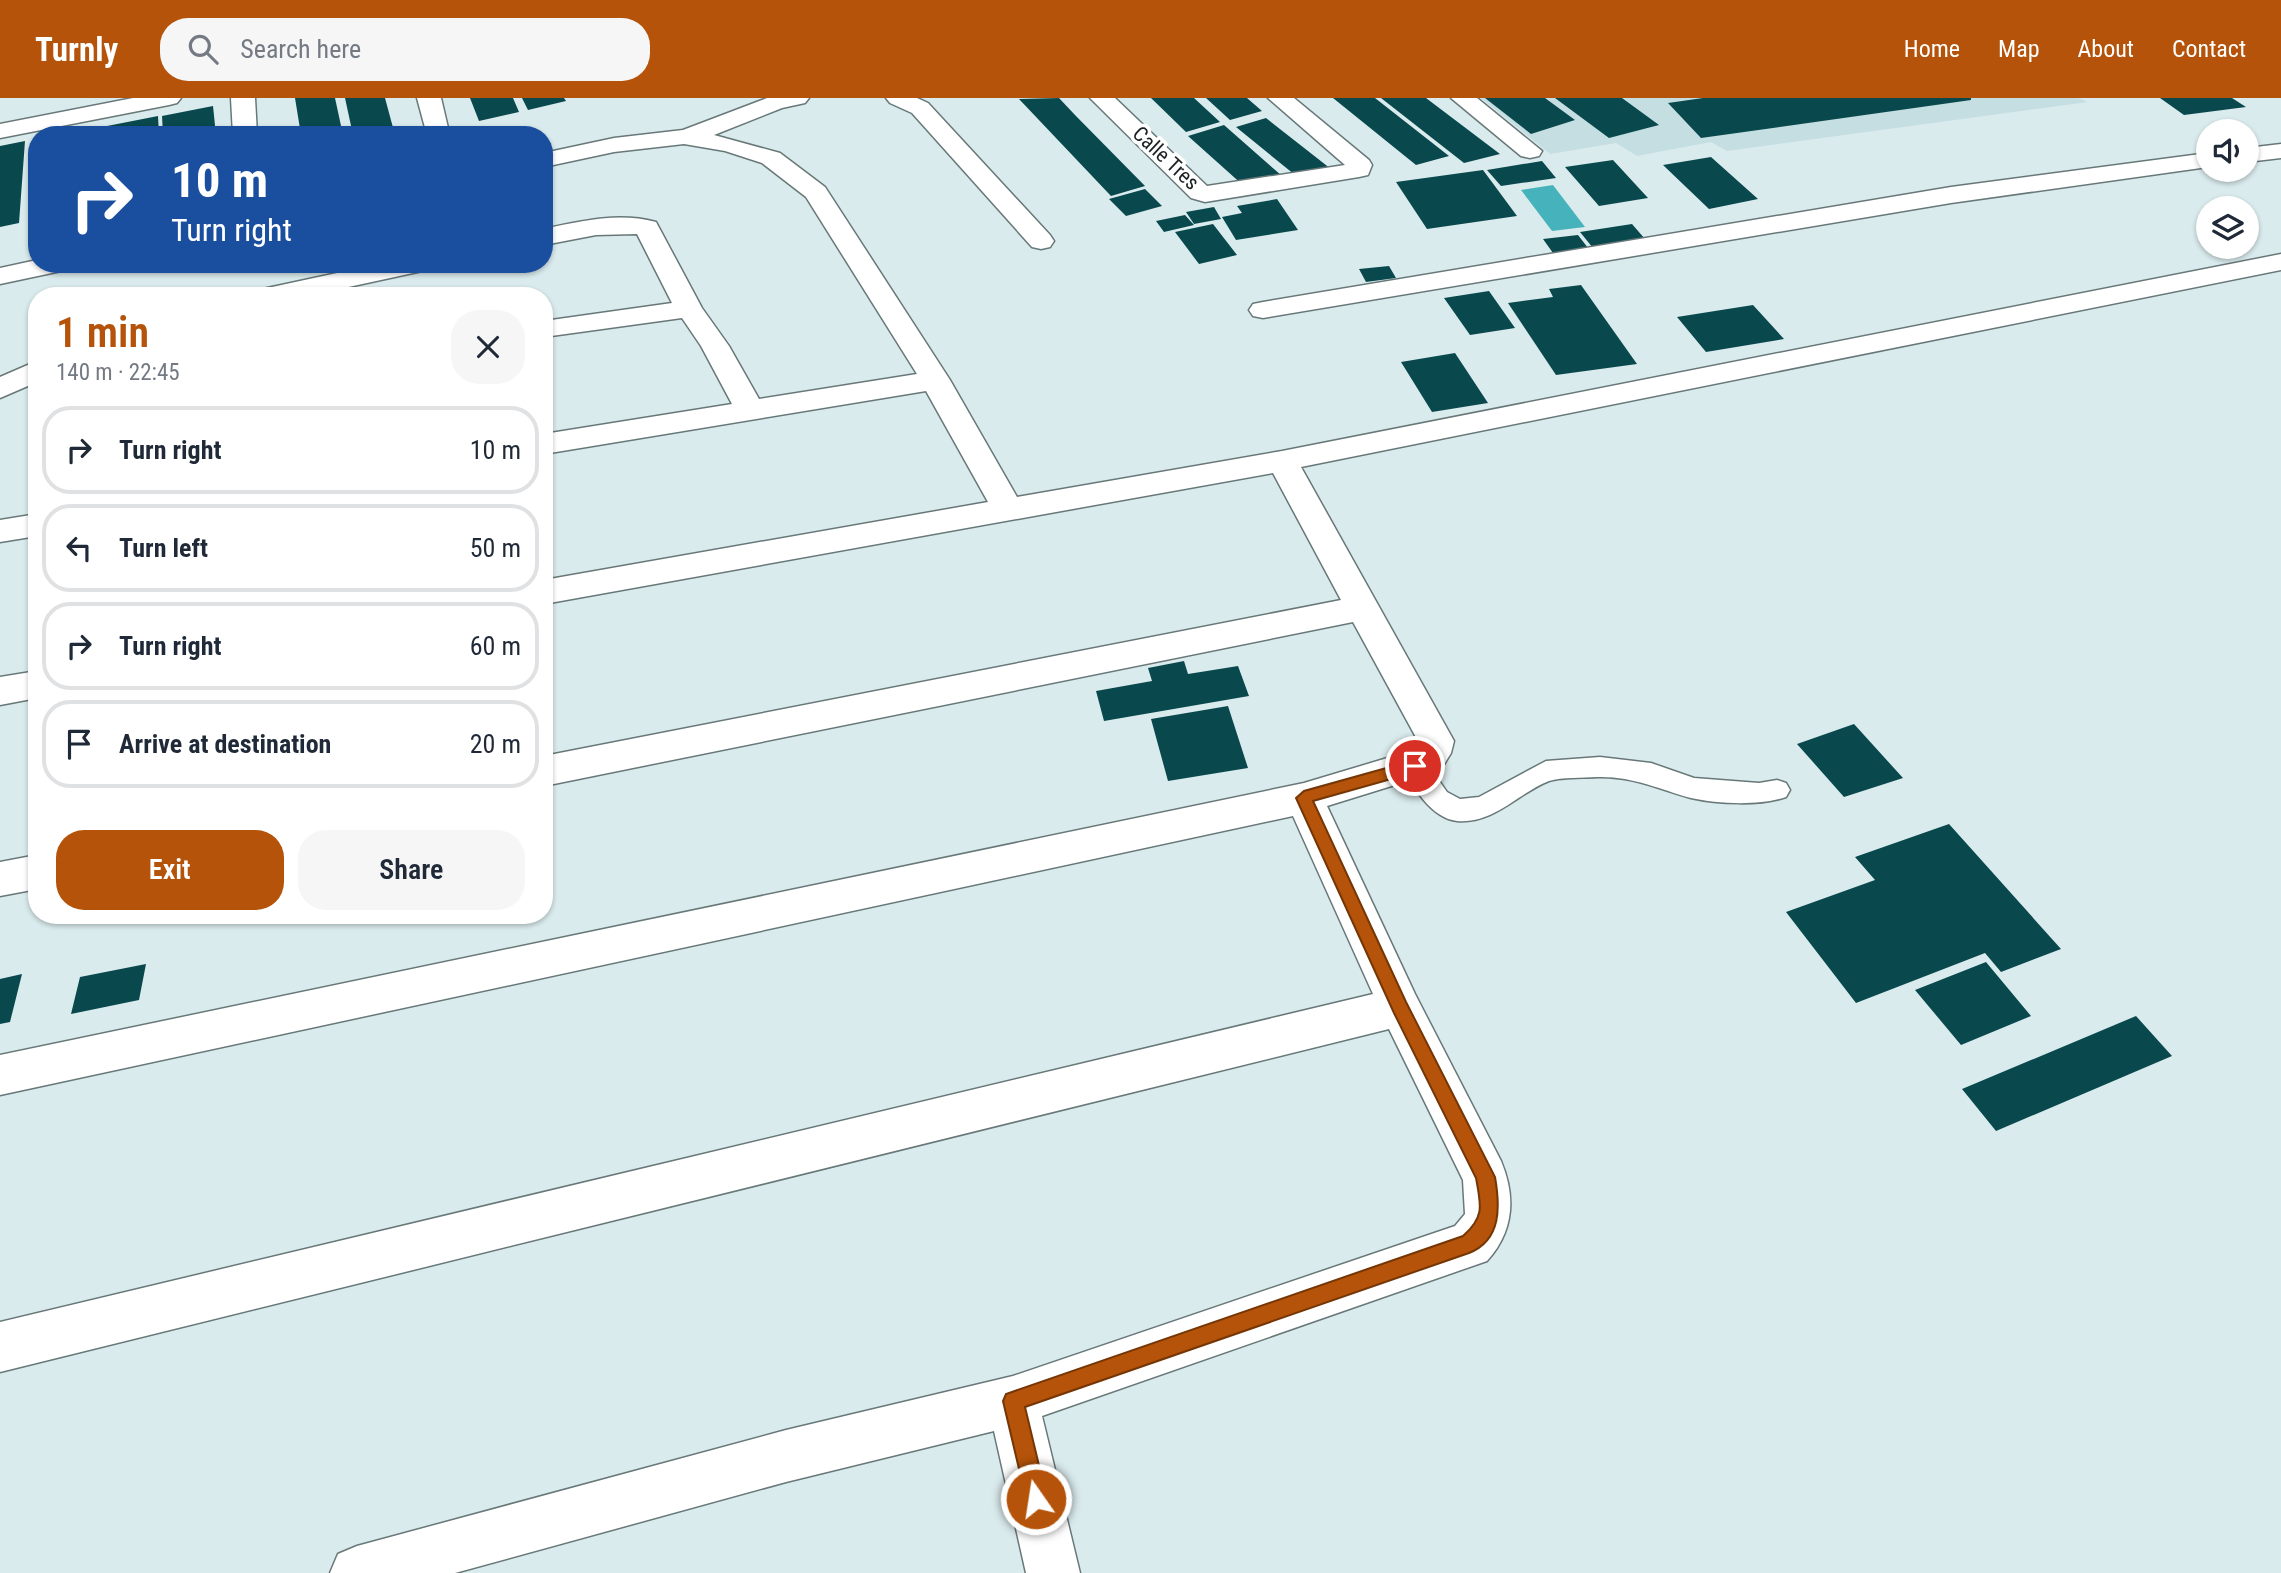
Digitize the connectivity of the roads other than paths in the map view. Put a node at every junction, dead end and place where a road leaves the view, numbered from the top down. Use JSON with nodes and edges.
{"nodes":[{"id":1,"x":169,"y":98,"type":"edge"},
{"id":2,"x":243,"y":98,"type":"edge"},
{"id":3,"x":429,"y":98,"type":"edge"},
{"id":4,"x":797,"y":98,"type":"edge"},
{"id":5,"x":898,"y":98,"type":"edge"},
{"id":6,"x":1102,"y":98,"type":"edge"},
{"id":7,"x":1280,"y":98,"type":"edge"},
{"id":8,"x":1463,"y":98,"type":"edge"},
{"id":9,"x":65,"y":126,"type":"edge"},
{"id":10,"x":245,"y":126,"type":"edge"},
{"id":11,"x":436,"y":126,"type":"edge"},
{"id":12,"x":28,"y":129,"type":"edge"},
{"id":13,"x":0,"y":131,"type":"edge"},
{"id":14,"x":684,"y":138,"type":"junction"},
{"id":15,"x":1530,"y":151,"type":"dead end"},
{"id":16,"x":2281,"y":151,"type":"edge"},
{"id":17,"x":2259,"y":154,"type":"edge"},
{"id":18,"x":553,"y":158,"type":"edge"},
{"id":19,"x":2196,"y":162,"type":"edge"},
{"id":20,"x":553,"y":235,"type":"edge"},
{"id":21,"x":1041,"y":241,"type":"dead end"},
{"id":22,"x":2281,"y":262,"type":"edge"},
{"id":23,"x":28,"y":270,"type":"edge"},
{"id":24,"x":376,"y":273,"type":"edge"},
{"id":25,"x":0,"y":276,"type":"edge"},
{"id":26,"x":310,"y":287,"type":"edge"},
{"id":27,"x":689,"y":309,"type":"junction"},
{"id":28,"x":1263,"y":310,"type":"dead end"},
{"id":29,"x":553,"y":328,"type":"edge"},
{"id":30,"x":28,"y":375,"type":"edge"},
{"id":31,"x":935,"y":380,"type":"junction"},
{"id":32,"x":0,"y":389,"type":"edge"},
{"id":33,"x":28,"y":399,"type":"edge"},
{"id":34,"x":0,"y":403,"type":"edge"},
{"id":35,"x":751,"y":411,"type":"junction"},
{"id":36,"x":553,"y":443,"type":"edge"},
{"id":37,"x":1282,"y":461,"type":"junction"},
{"id":38,"x":1008,"y":509,"type":"junction"},
{"id":39,"x":28,"y":526,"type":"edge"},
{"id":40,"x":0,"y":531,"type":"edge"},
{"id":41,"x":553,"y":590,"type":"edge"},
{"id":42,"x":1362,"y":608,"type":"junction"},
{"id":43,"x":28,"y":686,"type":"edge"},
{"id":44,"x":0,"y":691,"type":"edge"},
{"id":45,"x":1415,"y":766,"type":"junction"},
{"id":46,"x":553,"y":769,"type":"edge"},
{"id":47,"x":1777,"y":790,"type":"dead end"},
{"id":48,"x":1304,"y":798,"type":"junction"},
{"id":49,"x":28,"y":874,"type":"edge"},
{"id":50,"x":0,"y":879,"type":"edge"},
{"id":51,"x":1400,"y":1007,"type":"junction"},
{"id":52,"x":0,"y":1075,"type":"edge"},
{"id":53,"x":0,"y":1347,"type":"edge"},
{"id":54,"x":1013,"y":1401,"type":"junction"},
{"id":55,"x":357,"y":1573,"type":"edge"},
{"id":56,"x":1053,"y":1573,"type":"edge"}],
"edges":[{"from":1,"to":9,"type":"street"},
{"from":2,"to":10,"type":"street"},
{"from":3,"to":11,"type":"street"},
{"from":4,"to":14,"type":"street"},
{"from":5,"to":21,"type":"street"},
{"from":6,"to":7,"type":"street","name":"Calle Tres"},
{"from":8,"to":15,"type":"street"},
{"from":12,"to":13,"type":"street"},
{"from":14,"to":18,"type":"street"},
{"from":14,"to":31,"type":"street"},
{"from":16,"to":17,"type":"street"},
{"from":19,"to":28,"type":"street"},
{"from":20,"to":27,"type":"street"},
{"from":22,"to":37,"type":"street"},
{"from":23,"to":25,"type":"street"},
{"from":24,"to":26,"type":"street"},
{"from":27,"to":29,"type":"street"},
{"from":27,"to":35,"type":"street"},
{"from":30,"to":32,"type":"street"},
{"from":31,"to":35,"type":"street"},
{"from":31,"to":38,"type":"street"},
{"from":33,"to":34,"type":"street"},
{"from":35,"to":36,"type":"street"},
{"from":37,"to":38,"type":"street"},
{"from":37,"to":42,"type":"street"},
{"from":38,"to":41,"type":"street"},
{"from":39,"to":40,"type":"street"},
{"from":42,"to":45,"type":"street"},
{"from":42,"to":46,"type":"street"},
{"from":43,"to":44,"type":"street"},
{"from":45,"to":47,"type":"lane"},
{"from":45,"to":48,"type":"street"},
{"from":48,"to":51,"type":"street"},
{"from":48,"to":52,"type":"street"},
{"from":49,"to":50,"type":"street"},
{"from":51,"to":53,"type":"street"},
{"from":51,"to":54,"type":"street"},
{"from":54,"to":55,"type":"street"},
{"from":54,"to":56,"type":"street"}]}
